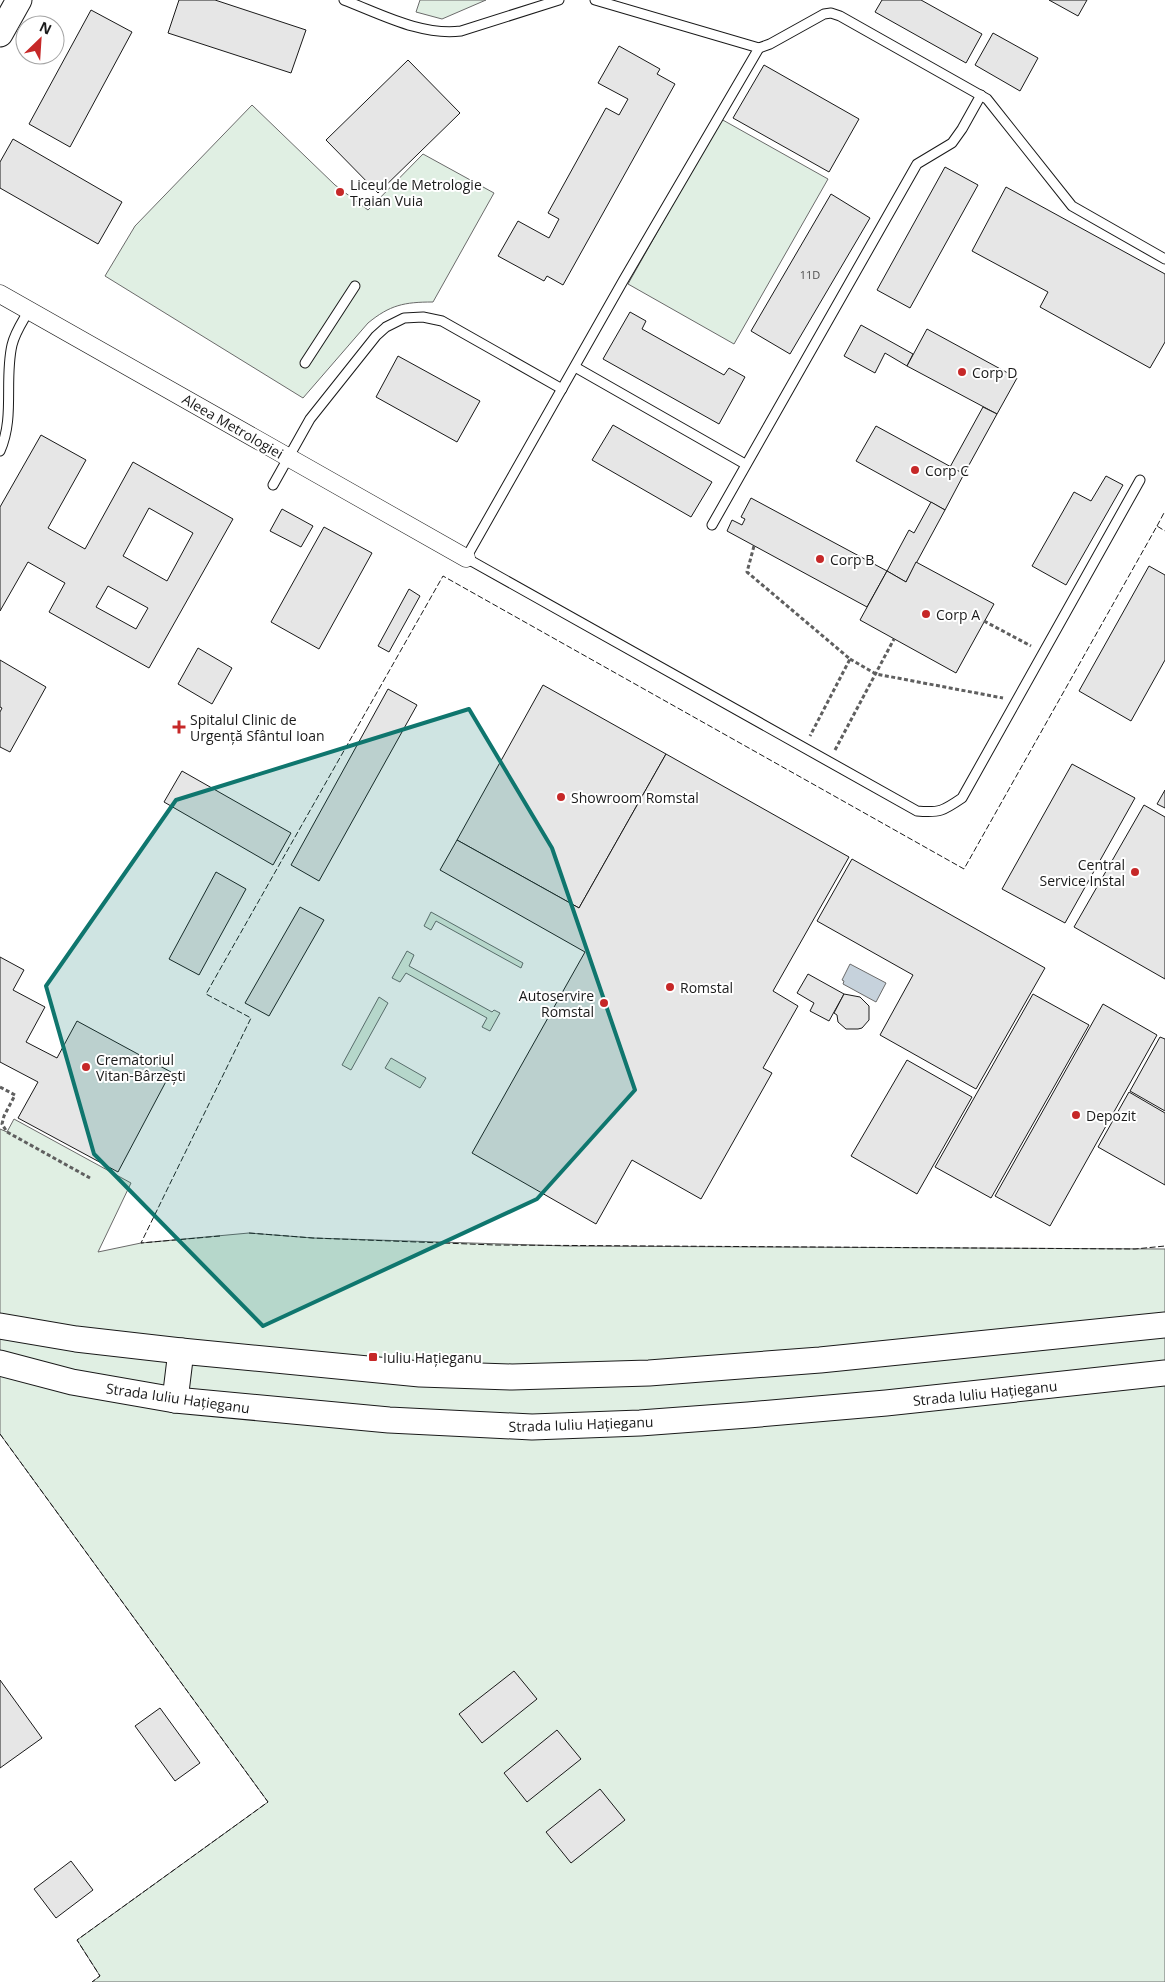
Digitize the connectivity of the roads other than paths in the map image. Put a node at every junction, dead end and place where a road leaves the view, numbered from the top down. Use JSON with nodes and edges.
{"nodes":[{"id":1,"x":19,"y":0,"type":"edge"},
{"id":2,"x":344,"y":0,"type":"edge"},
{"id":3,"x":559,"y":0,"type":"edge"},
{"id":4,"x":596,"y":0,"type":"edge"},
{"id":5,"x":0,"y":34,"type":"edge"},
{"id":6,"x":760,"y":48,"type":"junction"},
{"id":7,"x":981,"y":95,"type":"junction"},
{"id":8,"x":1165,"y":259,"type":"edge"},
{"id":9,"x":355,"y":286,"type":"dead end"},
{"id":10,"x":0,"y":294,"type":"edge"},
{"id":11,"x":29,"y":310,"type":"junction"},
{"id":12,"x":305,"y":363,"type":"dead end"},
{"id":13,"x":575,"y":367,"type":"junction"},
{"id":14,"x":562,"y":389,"type":"junction"},
{"id":15,"x":0,"y":451,"type":"edge"},
{"id":16,"x":288,"y":457,"type":"junction"},
{"id":17,"x":745,"y":464,"type":"junction"},
{"id":18,"x":1140,"y":480,"type":"dead end"},
{"id":19,"x":273,"y":485,"type":"dead end"},
{"id":20,"x":712,"y":525,"type":"dead end"},
{"id":21,"x":466,"y":558,"type":"junction"},
{"id":22,"x":1165,"y":1325,"type":"edge"},
{"id":23,"x":0,"y":1326,"type":"edge"},
{"id":24,"x":182,"y":1352,"type":"junction"},
{"id":25,"x":0,"y":1363,"type":"edge"},
{"id":26,"x":1165,"y":1373,"type":"edge"},
{"id":27,"x":175,"y":1400,"type":"junction"}],
"edges":[{"from":1,"to":5,"type":"main road"},
{"from":2,"to":3,"type":"lane"},
{"from":4,"to":6,"type":"lane"},
{"from":6,"to":7,"type":"lane"},
{"from":6,"to":13,"type":"lane"},
{"from":7,"to":8,"type":"lane"},
{"from":7,"to":17,"type":"lane"},
{"from":9,"to":12,"type":"lane"},
{"from":10,"to":11,"type":"street","name":"Aleea Metrologiei"},
{"from":11,"to":15,"type":"lane"},
{"from":11,"to":16,"type":"street","name":"Aleea Metrologiei"},
{"from":13,"to":14,"type":"lane"},
{"from":13,"to":17,"type":"lane"},
{"from":14,"to":16,"type":"lane"},
{"from":14,"to":21,"type":"lane"},
{"from":16,"to":19,"type":"lane"},
{"from":16,"to":21,"type":"street","name":"Aleea Metrologiei"},
{"from":17,"to":20,"type":"lane"},
{"from":18,"to":21,"type":"lane"},
{"from":22,"to":24,"type":"main road"},
{"from":23,"to":24,"type":"main road"},
{"from":24,"to":27,"type":"main road"},
{"from":25,"to":27,"type":"main road","name":"Strada Iuliu Hațieganu"},
{"from":26,"to":27,"type":"main road","name":"Strada Iuliu Hațieganu"}]}
